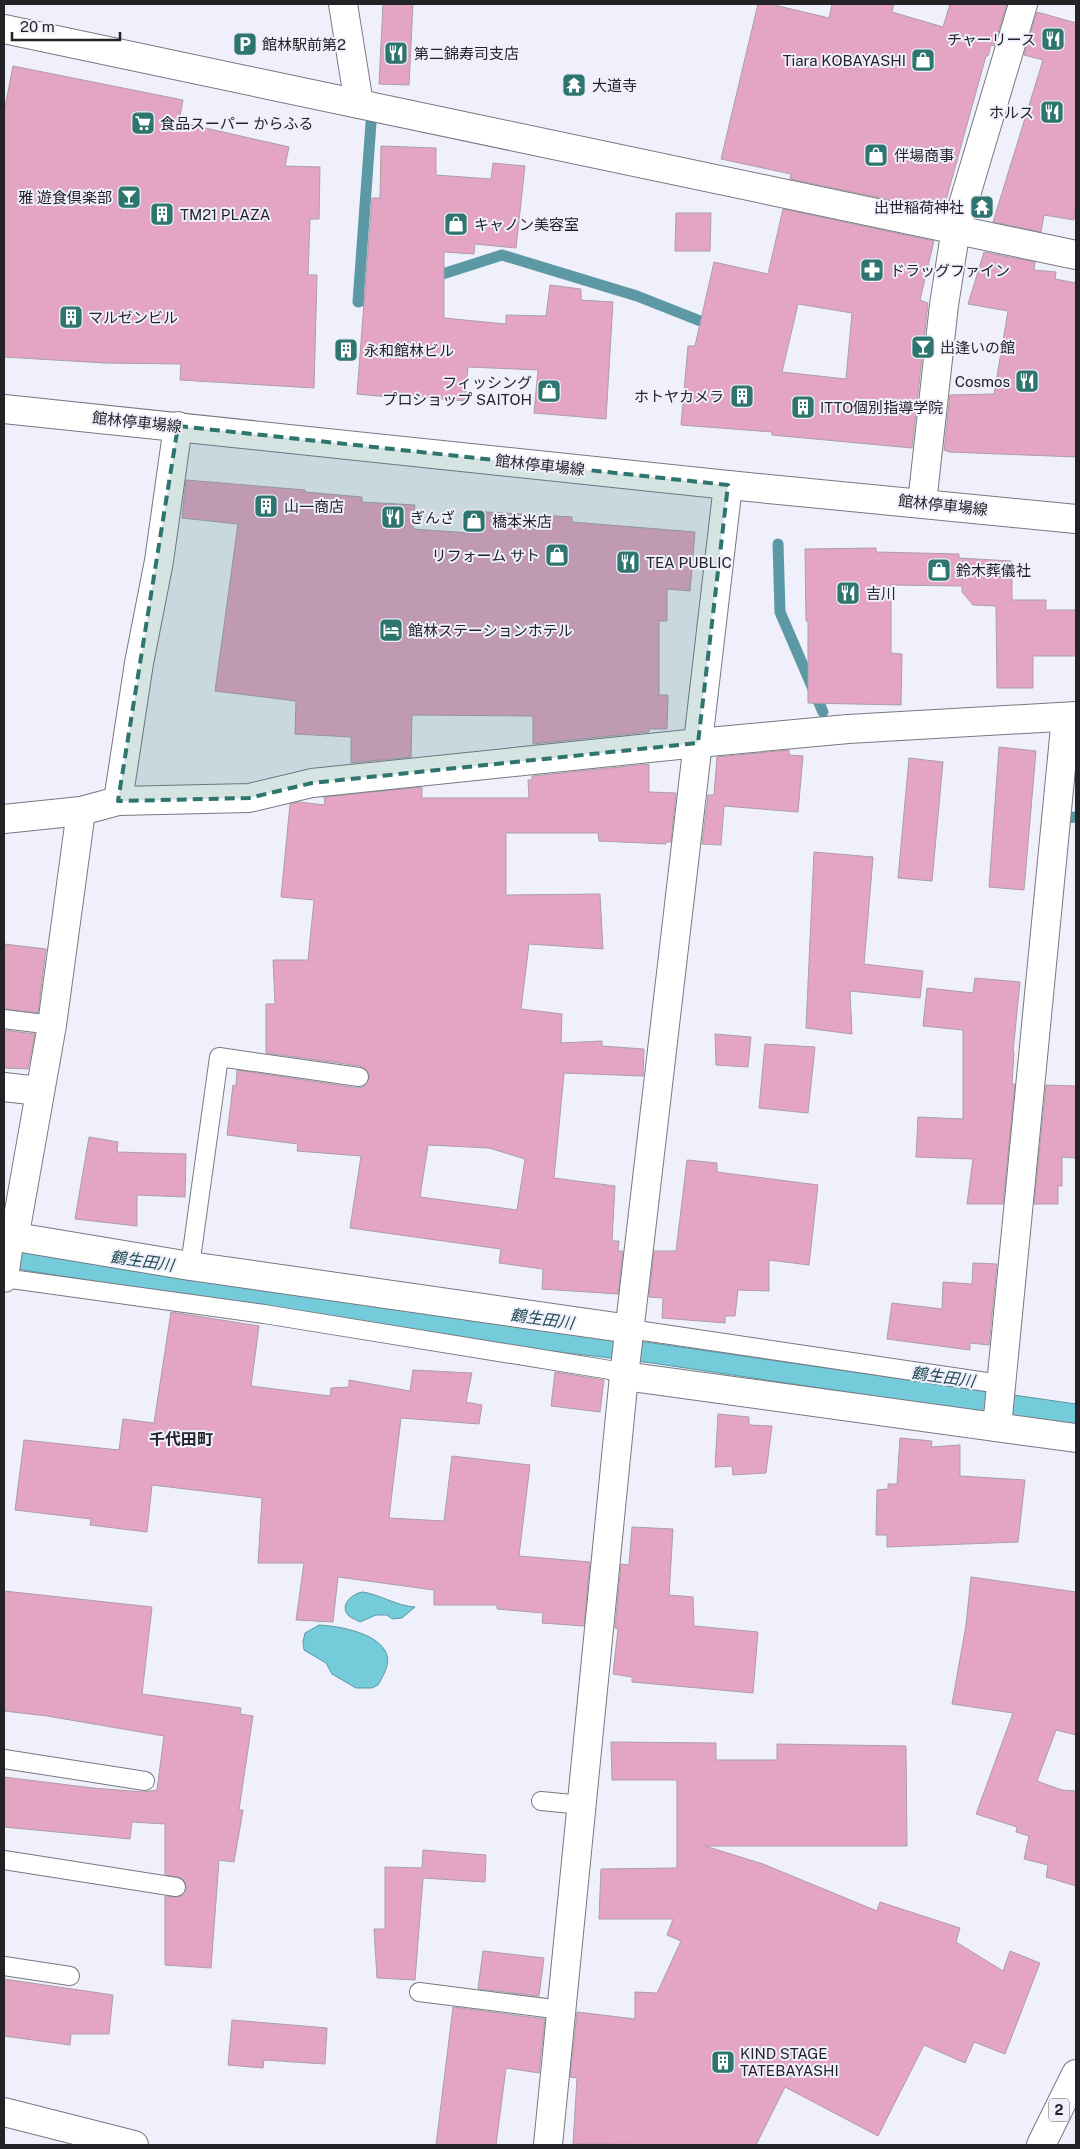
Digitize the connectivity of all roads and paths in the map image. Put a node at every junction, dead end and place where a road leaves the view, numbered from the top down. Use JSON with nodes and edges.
{"nodes":[{"id":1,"x":343,"y":4,"type":"edge"},
{"id":2,"x":1023,"y":4,"type":"edge"},
{"id":3,"x":4,"y":29,"type":"edge"},
{"id":4,"x":359,"y":104,"type":"junction"},
{"id":5,"x":956,"y":228,"type":"junction"},
{"id":6,"x":1076,"y":255,"type":"edge"},
{"id":7,"x":4,"y":409,"type":"edge"},
{"id":8,"x":178,"y":426,"type":"junction"},
{"id":9,"x":728,"y":485,"type":"junction"},
{"id":10,"x":922,"y":503,"type":"junction"},
{"id":11,"x":1076,"y":519,"type":"edge"},
{"id":12,"x":1071,"y":716,"type":"edge"},
{"id":13,"x":698,"y":743,"type":"junction"},
{"id":14,"x":118,"y":801,"type":"junction"},
{"id":15,"x":81,"y":811,"type":"junction"},
{"id":16,"x":4,"y":819,"type":"edge"},
{"id":17,"x":4,"y":1019,"type":"edge"},
{"id":18,"x":52,"y":1025,"type":"junction"},
{"id":19,"x":360,"y":1077,"type":"dead end"},
{"id":20,"x":4,"y":1087,"type":"edge"},
{"id":21,"x":38,"y":1091,"type":"junction"},
{"id":22,"x":8,"y":1238,"type":"edge"},
{"id":23,"x":190,"y":1266,"type":"junction"},
{"id":24,"x":4,"y":1276,"type":"edge"},
{"id":25,"x":630,"y":1332,"type":"junction"},
{"id":26,"x":625,"y":1370,"type":"junction"},
{"id":27,"x":1000,"y":1387,"type":"junction"},
{"id":28,"x":997,"y":1422,"type":"junction"},
{"id":29,"x":1076,"y":1438,"type":"edge"},
{"id":30,"x":4,"y":1759,"type":"edge"},
{"id":31,"x":145,"y":1781,"type":"dead end"},
{"id":32,"x":541,"y":1801,"type":"dead end"},
{"id":33,"x":582,"y":1804,"type":"junction"},
{"id":34,"x":4,"y":1860,"type":"edge"},
{"id":35,"x":176,"y":1886,"type":"dead end"},
{"id":36,"x":4,"y":1966,"type":"edge"},
{"id":37,"x":70,"y":1976,"type":"dead end"},
{"id":38,"x":419,"y":1992,"type":"dead end"},
{"id":39,"x":562,"y":2010,"type":"junction"},
{"id":40,"x":1076,"y":2074,"type":"edge"},
{"id":41,"x":4,"y":2112,"type":"edge"},
{"id":42,"x":134,"y":2145,"type":"edge"},
{"id":43,"x":548,"y":2145,"type":"edge"},
{"id":44,"x":1041,"y":2145,"type":"edge"}],
"edges":[{"from":1,"to":4,"type":"street"},
{"from":2,"to":5,"type":"street"},
{"from":3,"to":4,"type":"street"},
{"from":4,"to":5,"type":"street"},
{"from":5,"to":6,"type":"street"},
{"from":5,"to":10,"type":"street"},
{"from":7,"to":8,"type":"street","name":"館林停車場線"},
{"from":8,"to":9,"type":"street","name":"館林停車場線"},
{"from":8,"to":14,"type":"street"},
{"from":9,"to":10,"type":"street","name":"館林停車場線"},
{"from":9,"to":13,"type":"street"},
{"from":10,"to":11,"type":"street","name":"館林停車場線"},
{"from":12,"to":13,"type":"street"},
{"from":12,"to":27,"type":"street"},
{"from":13,"to":14,"type":"street"},
{"from":13,"to":25,"type":"street"},
{"from":14,"to":15,"type":"street"},
{"from":15,"to":16,"type":"street"},
{"from":15,"to":18,"type":"street"},
{"from":17,"to":18,"type":"lane"},
{"from":18,"to":21,"type":"street"},
{"from":19,"to":23,"type":"lane"},
{"from":20,"to":21,"type":"street"},
{"from":21,"to":22,"type":"street"},
{"from":22,"to":23,"type":"street"},
{"from":22,"to":24,"type":"street"},
{"from":23,"to":25,"type":"street"},
{"from":24,"to":26,"type":"lane"},
{"from":25,"to":26,"type":"street"},
{"from":25,"to":27,"type":"lane"},
{"from":26,"to":28,"type":"street"},
{"from":26,"to":33,"type":"street"},
{"from":27,"to":28,"type":"street"},
{"from":28,"to":29,"type":"street"},
{"from":30,"to":31,"type":"lane"},
{"from":32,"to":33,"type":"lane"},
{"from":33,"to":39,"type":"street"},
{"from":34,"to":35,"type":"lane"},
{"from":36,"to":37,"type":"lane"},
{"from":38,"to":39,"type":"lane"},
{"from":39,"to":43,"type":"street"},
{"from":40,"to":44,"type":"street","number":"2"},
{"from":41,"to":42,"type":"street"}]}
